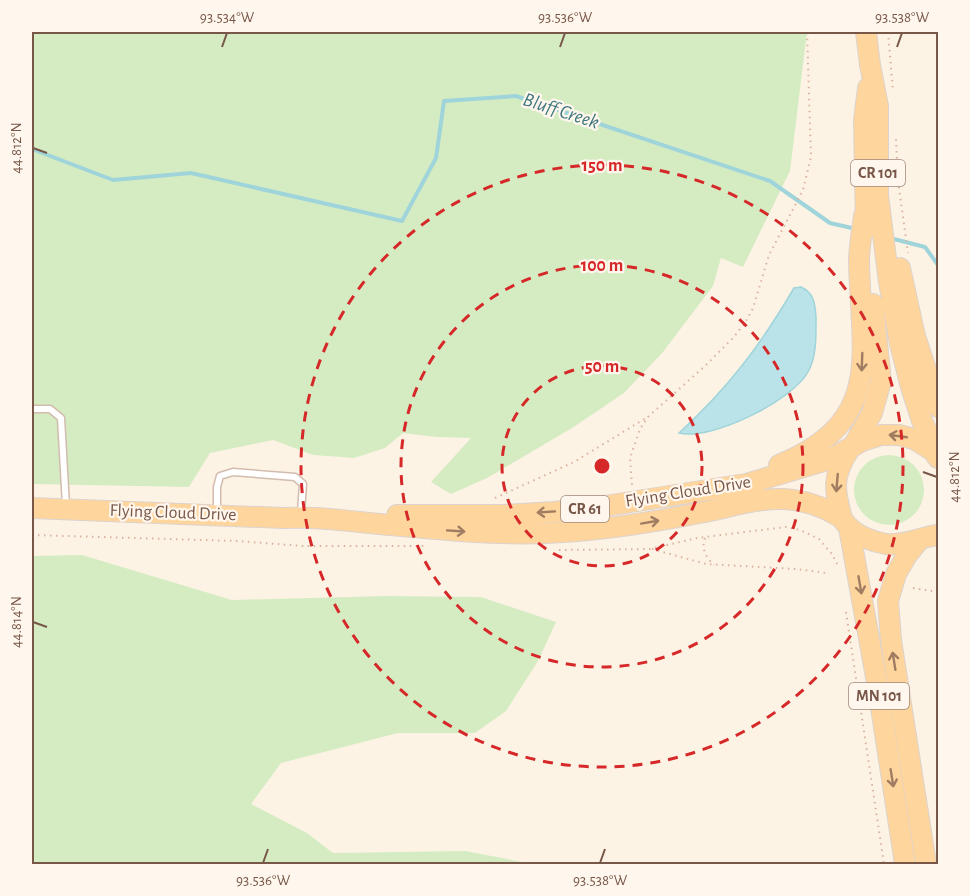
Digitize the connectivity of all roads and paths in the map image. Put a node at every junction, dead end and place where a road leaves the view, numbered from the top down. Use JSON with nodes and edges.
{"nodes":[{"id":1,"x":807,"y":32,"type":"edge"},
{"id":2,"x":866,"y":32,"type":"edge"},
{"id":3,"x":888,"y":32,"type":"edge"},
{"id":4,"x":870,"y":64,"type":"junction"},
{"id":5,"x":886,"y":101,"type":"junction"},
{"id":6,"x":896,"y":138,"type":"dead end"},
{"id":7,"x":908,"y":252,"type":"dead end"},
{"id":8,"x":880,"y":282,"type":"junction"},
{"id":9,"x":939,"y":407,"type":"edge"},
{"id":10,"x":32,"y":409,"type":"edge"},
{"id":11,"x":649,"y":417,"type":"junction"},
{"id":12,"x":851,"y":448,"type":"junction"},
{"id":13,"x":939,"y":457,"type":"edge"},
{"id":14,"x":660,"y":497,"type":"junction"},
{"id":15,"x":494,"y":499,"type":"dead end"},
{"id":16,"x":634,"y":501,"type":"junction"},
{"id":17,"x":32,"y":508,"type":"edge"},
{"id":18,"x":66,"y":510,"type":"junction"},
{"id":19,"x":217,"y":514,"type":"junction"},
{"id":20,"x":308,"y":517,"type":"junction"},
{"id":21,"x":939,"y":518,"type":"edge"},
{"id":22,"x":845,"y":523,"type":"junction"},
{"id":23,"x":32,"y":535,"type":"edge"},
{"id":24,"x":928,"y":536,"type":"edge"},
{"id":25,"x":706,"y":537,"type":"junction"},
{"id":26,"x":434,"y":546,"type":"dead end"},
{"id":27,"x":650,"y":549,"type":"junction"},
{"id":28,"x":550,"y":550,"type":"dead end"},
{"id":29,"x":714,"y":565,"type":"junction"},
{"id":30,"x":839,"y":569,"type":"dead end"},
{"id":31,"x":826,"y":573,"type":"dead end"},
{"id":32,"x":913,"y":588,"type":"dead end"},
{"id":33,"x":939,"y":592,"type":"edge"},
{"id":34,"x":846,"y":609,"type":"dead end"},
{"id":35,"x":884,"y":864,"type":"edge"},
{"id":36,"x":905,"y":864,"type":"edge"},
{"id":37,"x":926,"y":864,"type":"edge"}],
"edges":[{"from":1,"to":11,"type":"path"},
{"from":2,"to":4,"type":"main road","number":"CR 101"},
{"from":3,"to":5,"type":"path"},
{"from":4,"to":5,"type":"main road","number":"CR 101"},
{"from":4,"to":8,"type":"main road","number":"CR 101"},
{"from":5,"to":8,"type":"main road"},
{"from":6,"to":7,"type":"path"},
{"from":8,"to":9,"type":"main road"},
{"from":8,"to":12,"type":"main road"},
{"from":8,"to":13,"type":"main road"},
{"from":8,"to":14,"type":"main road","one_way":true},
{"from":10,"to":18,"type":"lane"},
{"from":11,"to":15,"type":"path"},
{"from":11,"to":16,"type":"path"},
{"from":13,"to":12,"type":"main road","name":"Flying Cloud Drive","number":"CR 61","one_way":true},
{"from":12,"to":14,"type":"main road","name":"Flying Cloud Drive","number":"CR 61"},
{"from":12,"to":22,"type":"main road","one_way":true},
{"from":14,"to":16,"type":"main road","name":"Flying Cloud Drive","number":"CR 61"},
{"from":16,"to":20,"type":"main road","name":"Flying Cloud Drive","number":"CR 61","one_way":true},
{"from":17,"to":18,"type":"main road","name":"Flying Cloud Drive","number":"CR 61"},
{"from":18,"to":19,"type":"main road","name":"Flying Cloud Drive","number":"CR 61"},
{"from":19,"to":20,"type":"main road","name":"Flying Cloud Drive","number":"CR 61"},
{"from":19,"to":20,"type":"lane"},
{"from":20,"to":22,"type":"main road","name":"Flying Cloud Drive","number":"CR 61","one_way":true},
{"from":21,"to":24,"type":"main road"},
{"from":22,"to":24,"type":"main road","name":"Flying Cloud Drive","number":"CR 61"},
{"from":22,"to":36,"type":"main road","number":"MN 101","one_way":true},
{"from":23,"to":26,"type":"path"},
{"from":37,"to":24,"type":"main road","number":"MN 101","one_way":true},
{"from":25,"to":27,"type":"path"},
{"from":25,"to":29,"type":"path"},
{"from":25,"to":30,"type":"path"},
{"from":27,"to":28,"type":"path"},
{"from":27,"to":29,"type":"path"},
{"from":29,"to":31,"type":"path"},
{"from":32,"to":33,"type":"path"},
{"from":34,"to":35,"type":"path"}]}
